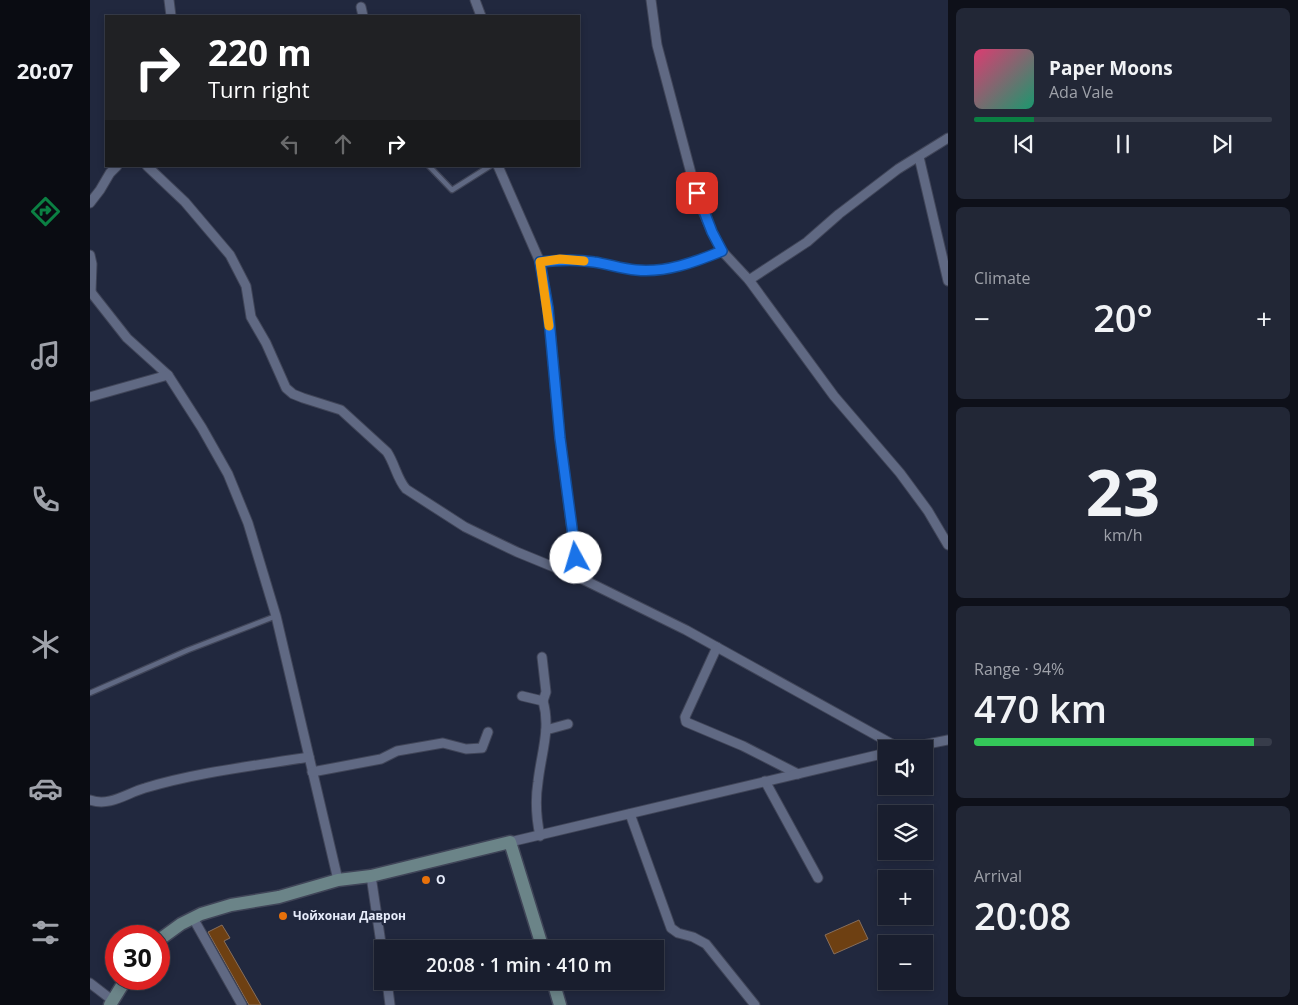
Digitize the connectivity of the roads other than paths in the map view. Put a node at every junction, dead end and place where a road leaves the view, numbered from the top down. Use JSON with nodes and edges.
{"nodes":[{"id":1,"x":169,"y":0,"type":"edge"},
{"id":2,"x":475,"y":0,"type":"edge"},
{"id":3,"x":651,"y":0,"type":"edge"},
{"id":4,"x":361,"y":7,"type":"dead end"},
{"id":5,"x":170,"y":15,"type":"edge"},
{"id":6,"x":363,"y":15,"type":"edge"},
{"id":7,"x":481,"y":15,"type":"edge"},
{"id":8,"x":948,"y":138,"type":"edge"},
{"id":9,"x":919,"y":157,"type":"junction"},
{"id":10,"x":116,"y":167,"type":"edge"},
{"id":11,"x":148,"y":167,"type":"edge"},
{"id":12,"x":430,"y":167,"type":"edge"},
{"id":13,"x":488,"y":167,"type":"edge"},
{"id":14,"x":498,"y":167,"type":"edge"},
{"id":15,"x":90,"y":203,"type":"edge"},
{"id":16,"x":722,"y":251,"type":"junction"},
{"id":17,"x":90,"y":255,"type":"edge"},
{"id":18,"x":540,"y":262,"type":"junction"},
{"id":19,"x":749,"y":280,"type":"junction"},
{"id":20,"x":948,"y":280,"type":"edge"},
{"id":21,"x":90,"y":292,"type":"edge"},
{"id":22,"x":168,"y":375,"type":"junction"},
{"id":23,"x":90,"y":397,"type":"edge"},
{"id":24,"x":948,"y":545,"type":"edge"},
{"id":25,"x":578,"y":576,"type":"junction"},
{"id":26,"x":276,"y":616,"type":"junction"},
{"id":27,"x":717,"y":647,"type":"junction"},
{"id":28,"x":542,"y":657,"type":"dead end"},
{"id":29,"x":90,"y":693,"type":"edge"},
{"id":30,"x":522,"y":696,"type":"dead end"},
{"id":31,"x":543,"y":701,"type":"junction"},
{"id":32,"x":568,"y":724,"type":"dead end"},
{"id":33,"x":546,"y":730,"type":"junction"},
{"id":34,"x":488,"y":732,"type":"dead end"},
{"id":35,"x":886,"y":740,"type":"edge"},
{"id":36,"x":948,"y":740,"type":"edge"},
{"id":37,"x":933,"y":743,"type":"edge"},
{"id":38,"x":878,"y":754,"type":"edge"},
{"id":39,"x":308,"y":757,"type":"junction"},
{"id":40,"x":312,"y":772,"type":"junction"},
{"id":41,"x":798,"y":774,"type":"junction"},
{"id":42,"x":765,"y":781,"type":"junction"},
{"id":43,"x":90,"y":800,"type":"edge"},
{"id":44,"x":630,"y":814,"type":"junction"},
{"id":45,"x":540,"y":836,"type":"junction"},
{"id":46,"x":510,"y":842,"type":"junction"},
{"id":47,"x":371,"y":876,"type":"junction"},
{"id":48,"x":818,"y":878,"type":"dead end"},
{"id":49,"x":338,"y":880,"type":"junction"},
{"id":50,"x":194,"y":918,"type":"junction"},
{"id":51,"x":170,"y":932,"type":"edge"},
{"id":52,"x":381,"y":940,"type":"edge"},
{"id":53,"x":540,"y":940,"type":"edge"},
{"id":54,"x":90,"y":983,"type":"edge"},
{"id":55,"x":119,"y":990,"type":"edge"},
{"id":56,"x":388,"y":990,"type":"edge"},
{"id":57,"x":556,"y":990,"type":"edge"},
{"id":58,"x":111,"y":1002,"type":"edge"},
{"id":59,"x":242,"y":1005,"type":"edge"},
{"id":60,"x":390,"y":1005,"type":"edge"},
{"id":61,"x":560,"y":1005,"type":"edge"},
{"id":62,"x":755,"y":1005,"type":"edge"}],
"edges":[{"from":1,"to":5,"type":"street"},
{"from":2,"to":7,"type":"street"},
{"from":3,"to":16,"type":"street"},
{"from":4,"to":6,"type":"street"},
{"from":8,"to":9,"type":"street"},
{"from":9,"to":19,"type":"street"},
{"from":9,"to":20,"type":"street"},
{"from":10,"to":15,"type":"street"},
{"from":11,"to":25,"type":"street"},
{"from":12,"to":13,"type":"lane"},
{"from":14,"to":18,"type":"street"},
{"from":16,"to":18,"type":"lane"},
{"from":16,"to":19,"type":"street"},
{"from":17,"to":21,"type":"street"},
{"from":18,"to":25,"type":"street"},
{"from":19,"to":24,"type":"street"},
{"from":21,"to":22,"type":"street"},
{"from":22,"to":23,"type":"street"},
{"from":22,"to":26,"type":"street"},
{"from":25,"to":27,"type":"street"},
{"from":26,"to":29,"type":"lane"},
{"from":26,"to":39,"type":"street"},
{"from":27,"to":35,"type":"street"},
{"from":27,"to":41,"type":"street"},
{"from":28,"to":31,"type":"street"},
{"from":30,"to":31,"type":"street"},
{"from":31,"to":33,"type":"street"},
{"from":32,"to":33,"type":"street"},
{"from":33,"to":45,"type":"street"},
{"from":34,"to":40,"type":"street"},
{"from":36,"to":37,"type":"street"},
{"from":38,"to":41,"type":"street"},
{"from":39,"to":40,"type":"street"},
{"from":39,"to":43,"type":"street"},
{"from":40,"to":49,"type":"street"},
{"from":41,"to":42,"type":"street"},
{"from":42,"to":44,"type":"street"},
{"from":42,"to":48,"type":"street"},
{"from":44,"to":45,"type":"street"},
{"from":44,"to":62,"type":"street"},
{"from":45,"to":46,"type":"street"},
{"from":46,"to":47,"type":"main road"},
{"from":46,"to":53,"type":"main road"},
{"from":47,"to":49,"type":"main road"},
{"from":47,"to":52,"type":"street"},
{"from":49,"to":50,"type":"main road"},
{"from":50,"to":51,"type":"main road"},
{"from":50,"to":59,"type":"street"},
{"from":54,"to":58,"type":"street"},
{"from":55,"to":58,"type":"main road"},
{"from":56,"to":60,"type":"street"},
{"from":57,"to":61,"type":"main road"}]}
